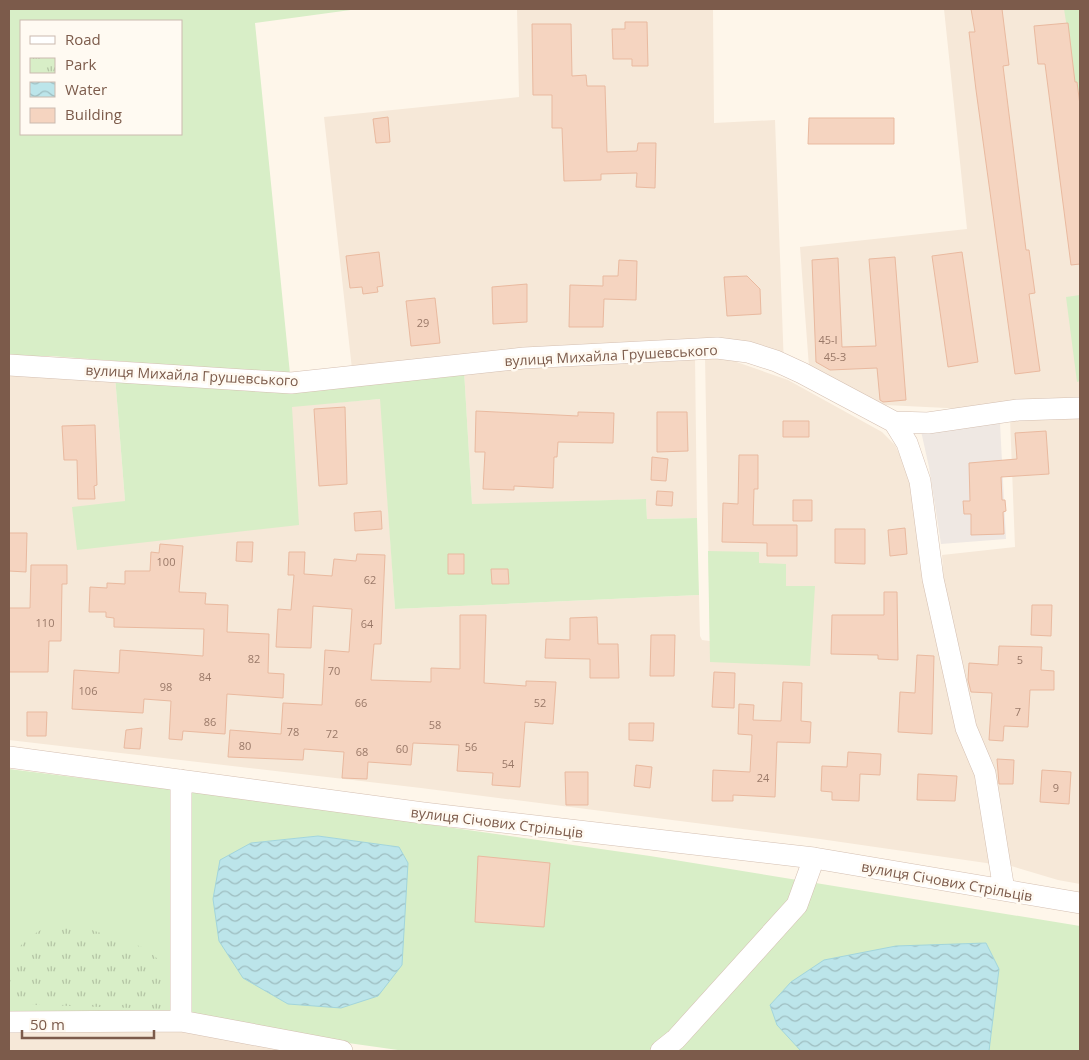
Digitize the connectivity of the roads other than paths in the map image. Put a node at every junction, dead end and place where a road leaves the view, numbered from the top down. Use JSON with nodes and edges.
{"nodes":[{"id":1,"x":9,"y":365,"type":"edge"},
{"id":2,"x":1080,"y":408,"type":"edge"},
{"id":3,"x":894,"y":422,"type":"junction"},
{"id":4,"x":9,"y":757,"type":"edge"},
{"id":5,"x":180,"y":780,"type":"junction"},
{"id":6,"x":814,"y":858,"type":"junction"},
{"id":7,"x":1004,"y":890,"type":"junction"},
{"id":8,"x":1080,"y":903,"type":"edge"},
{"id":9,"x":181,"y":1021,"type":"junction"},
{"id":10,"x":9,"y":1022,"type":"edge"},
{"id":11,"x":342,"y":1051,"type":"edge"},
{"id":12,"x":662,"y":1051,"type":"edge"}],
"edges":[{"from":1,"to":3,"type":"street","name":"вулиця Михайла Грушевського"},
{"from":2,"to":3,"type":"street"},
{"from":3,"to":7,"type":"street"},
{"from":4,"to":5,"type":"street","name":"вулиця Січових Стрільців"},
{"from":5,"to":6,"type":"street","name":"вулиця Січових Стрільців"},
{"from":5,"to":9,"type":"street"},
{"from":6,"to":7,"type":"street","name":"вулиця Січових Стрільців"},
{"from":6,"to":12,"type":"street"},
{"from":7,"to":8,"type":"street","name":"вулиця Січових Стрільців"},
{"from":9,"to":10,"type":"street"},
{"from":9,"to":11,"type":"street"}]}
